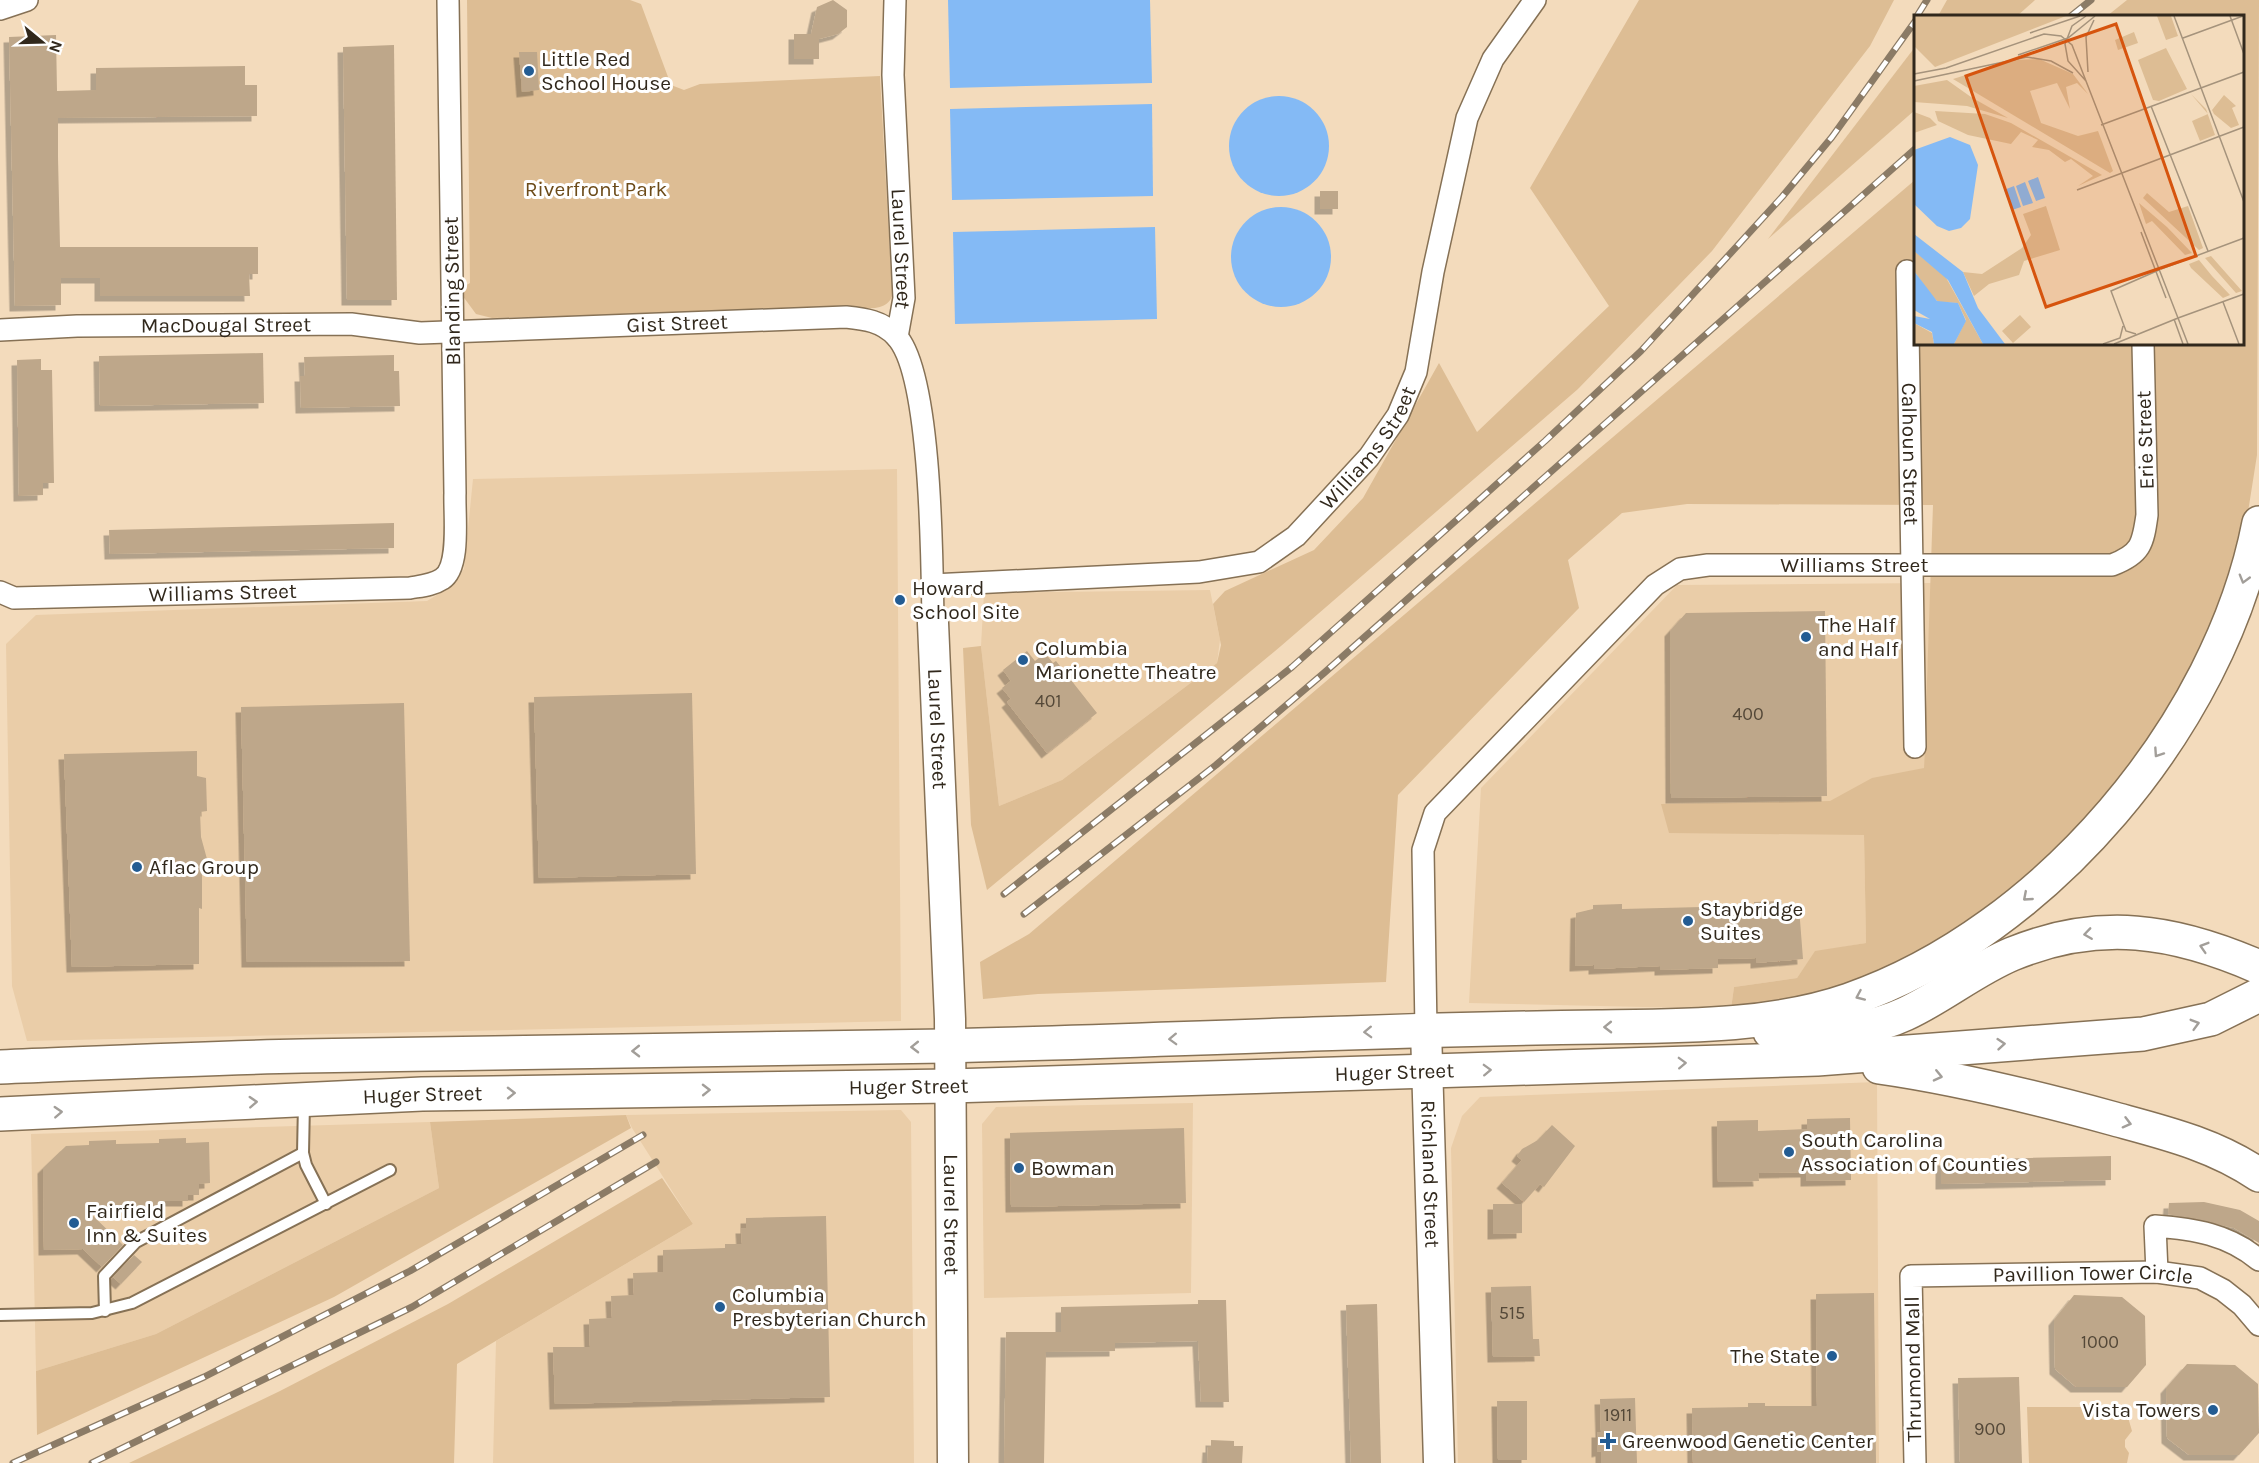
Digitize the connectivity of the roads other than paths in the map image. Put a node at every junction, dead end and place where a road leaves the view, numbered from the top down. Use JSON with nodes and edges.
{"nodes":[{"id":1,"x":27,"y":0,"type":"edge"},
{"id":2,"x":447,"y":0,"type":"edge"},
{"id":3,"x":895,"y":0,"type":"edge"},
{"id":4,"x":1535,"y":0,"type":"edge"},
{"id":5,"x":0,"y":9,"type":"edge"},
{"id":6,"x":1907,"y":271,"type":"dead end"},
{"id":7,"x":0,"y":330,"type":"edge"},
{"id":8,"x":452,"y":331,"type":"junction"},
{"id":9,"x":897,"y":337,"type":"junction"},
{"id":10,"x":2143,"y":345,"type":"edge"},
{"id":11,"x":2259,"y":523,"type":"edge"},
{"id":12,"x":2144,"y":536,"type":"joint"},
{"id":13,"x":1913,"y":563,"type":"junction"},
{"id":14,"x":443,"y":579,"type":"joint"},
{"id":15,"x":932,"y":585,"type":"junction"},
{"id":16,"x":0,"y":592,"type":"edge"},
{"id":17,"x":933,"y":623,"type":"joint"},
{"id":18,"x":1915,"y":747,"type":"dead end"},
{"id":19,"x":1435,"y":813,"type":"joint"},
{"id":20,"x":2259,"y":967,"type":"edge"},
{"id":21,"x":2259,"y":995,"type":"edge"},
{"id":22,"x":1709,"y":1025,"type":"junction"},
{"id":23,"x":1426,"y":1030,"type":"junction"},
{"id":24,"x":950,"y":1046,"type":"junction"},
{"id":25,"x":1817,"y":1059,"type":"junction"},
{"id":26,"x":0,"y":1067,"type":"edge"},
{"id":27,"x":1428,"y":1072,"type":"junction"},
{"id":28,"x":950,"y":1086,"type":"junction"},
{"id":29,"x":304,"y":1099,"type":"junction"},
{"id":30,"x":0,"y":1114,"type":"edge"},
{"id":31,"x":303,"y":1153,"type":"junction"},
{"id":32,"x":390,"y":1170,"type":"dead end"},
{"id":33,"x":2259,"y":1175,"type":"edge"},
{"id":34,"x":326,"y":1204,"type":"junction"},
{"id":35,"x":2259,"y":1260,"type":"edge"},
{"id":36,"x":2157,"y":1272,"type":"junction"},
{"id":37,"x":1911,"y":1276,"type":"joint"},
{"id":38,"x":105,"y":1311,"type":"junction"},
{"id":39,"x":0,"y":1315,"type":"edge"},
{"id":40,"x":2259,"y":1325,"type":"edge"},
{"id":41,"x":953,"y":1463,"type":"edge"},
{"id":42,"x":1439,"y":1463,"type":"edge"},
{"id":43,"x":1915,"y":1463,"type":"edge"}],
"edges":[{"from":1,"to":5,"type":"street"},
{"from":2,"to":8,"type":"street","name":"Blanding Street"},
{"from":3,"to":9,"type":"street","name":"Laurel Street"},
{"from":4,"to":15,"type":"street","name":"Williams Street"},
{"from":6,"to":13,"type":"street","name":"Calhoun Street"},
{"from":7,"to":8,"type":"street","name":"MacDougal Street"},
{"from":8,"to":9,"type":"street","name":"Gist Street"},
{"from":8,"to":14,"type":"street","name":"Blanding Street"},
{"from":9,"to":15,"type":"street","name":"Laurel Street"},
{"from":10,"to":12,"type":"street","name":"Erie Street"},
{"from":11,"to":22,"type":"highway","one_way":true},
{"from":12,"to":13,"type":"street","name":"Williams Street"},
{"from":13,"to":18,"type":"street","name":"Calhoun Street"},
{"from":13,"to":19,"type":"street","name":"Williams Street"},
{"from":14,"to":16,"type":"street","name":"Williams Street"},
{"from":15,"to":17,"type":"street","name":"Laurel Street"},
{"from":17,"to":24,"type":"street","name":"Laurel Street"},
{"from":19,"to":23,"type":"street","name":"Richland Street"},
{"from":20,"to":22,"type":"highway","one_way":true},
{"from":25,"to":21,"type":"highway","one_way":true},
{"from":22,"to":23,"type":"highway","name":"Huger Street","one_way":true},
{"from":23,"to":24,"type":"highway","name":"Huger Street","one_way":true},
{"from":23,"to":27,"type":"street","name":"Richland Street"},
{"from":24,"to":26,"type":"highway","name":"Huger Street","one_way":true},
{"from":24,"to":28,"type":"street","name":"Laurel Street"},
{"from":27,"to":25,"type":"highway","name":"Huger Street","one_way":true},
{"from":25,"to":33,"type":"highway","one_way":true},
{"from":27,"to":28,"type":"highway","name":"Huger Street"},
{"from":27,"to":42,"type":"street","name":"Richland Street"},
{"from":29,"to":28,"type":"highway","name":"Huger Street","one_way":true},
{"from":28,"to":41,"type":"street","name":"Laurel Street"},
{"from":30,"to":29,"type":"highway","name":"Huger Street","one_way":true},
{"from":29,"to":31,"type":"lane"},
{"from":31,"to":34,"type":"lane"},
{"from":31,"to":38,"type":"lane"},
{"from":32,"to":34,"type":"lane"},
{"from":34,"to":38,"type":"lane"},
{"from":35,"to":36,"type":"street"},
{"from":36,"to":37,"type":"street","name":"Pavillion Tower Circle"},
{"from":36,"to":40,"type":"street","name":"Pavillion Tower Circle"},
{"from":37,"to":43,"type":"street","name":"Thrumond Mall"},
{"from":38,"to":39,"type":"lane"}]}
